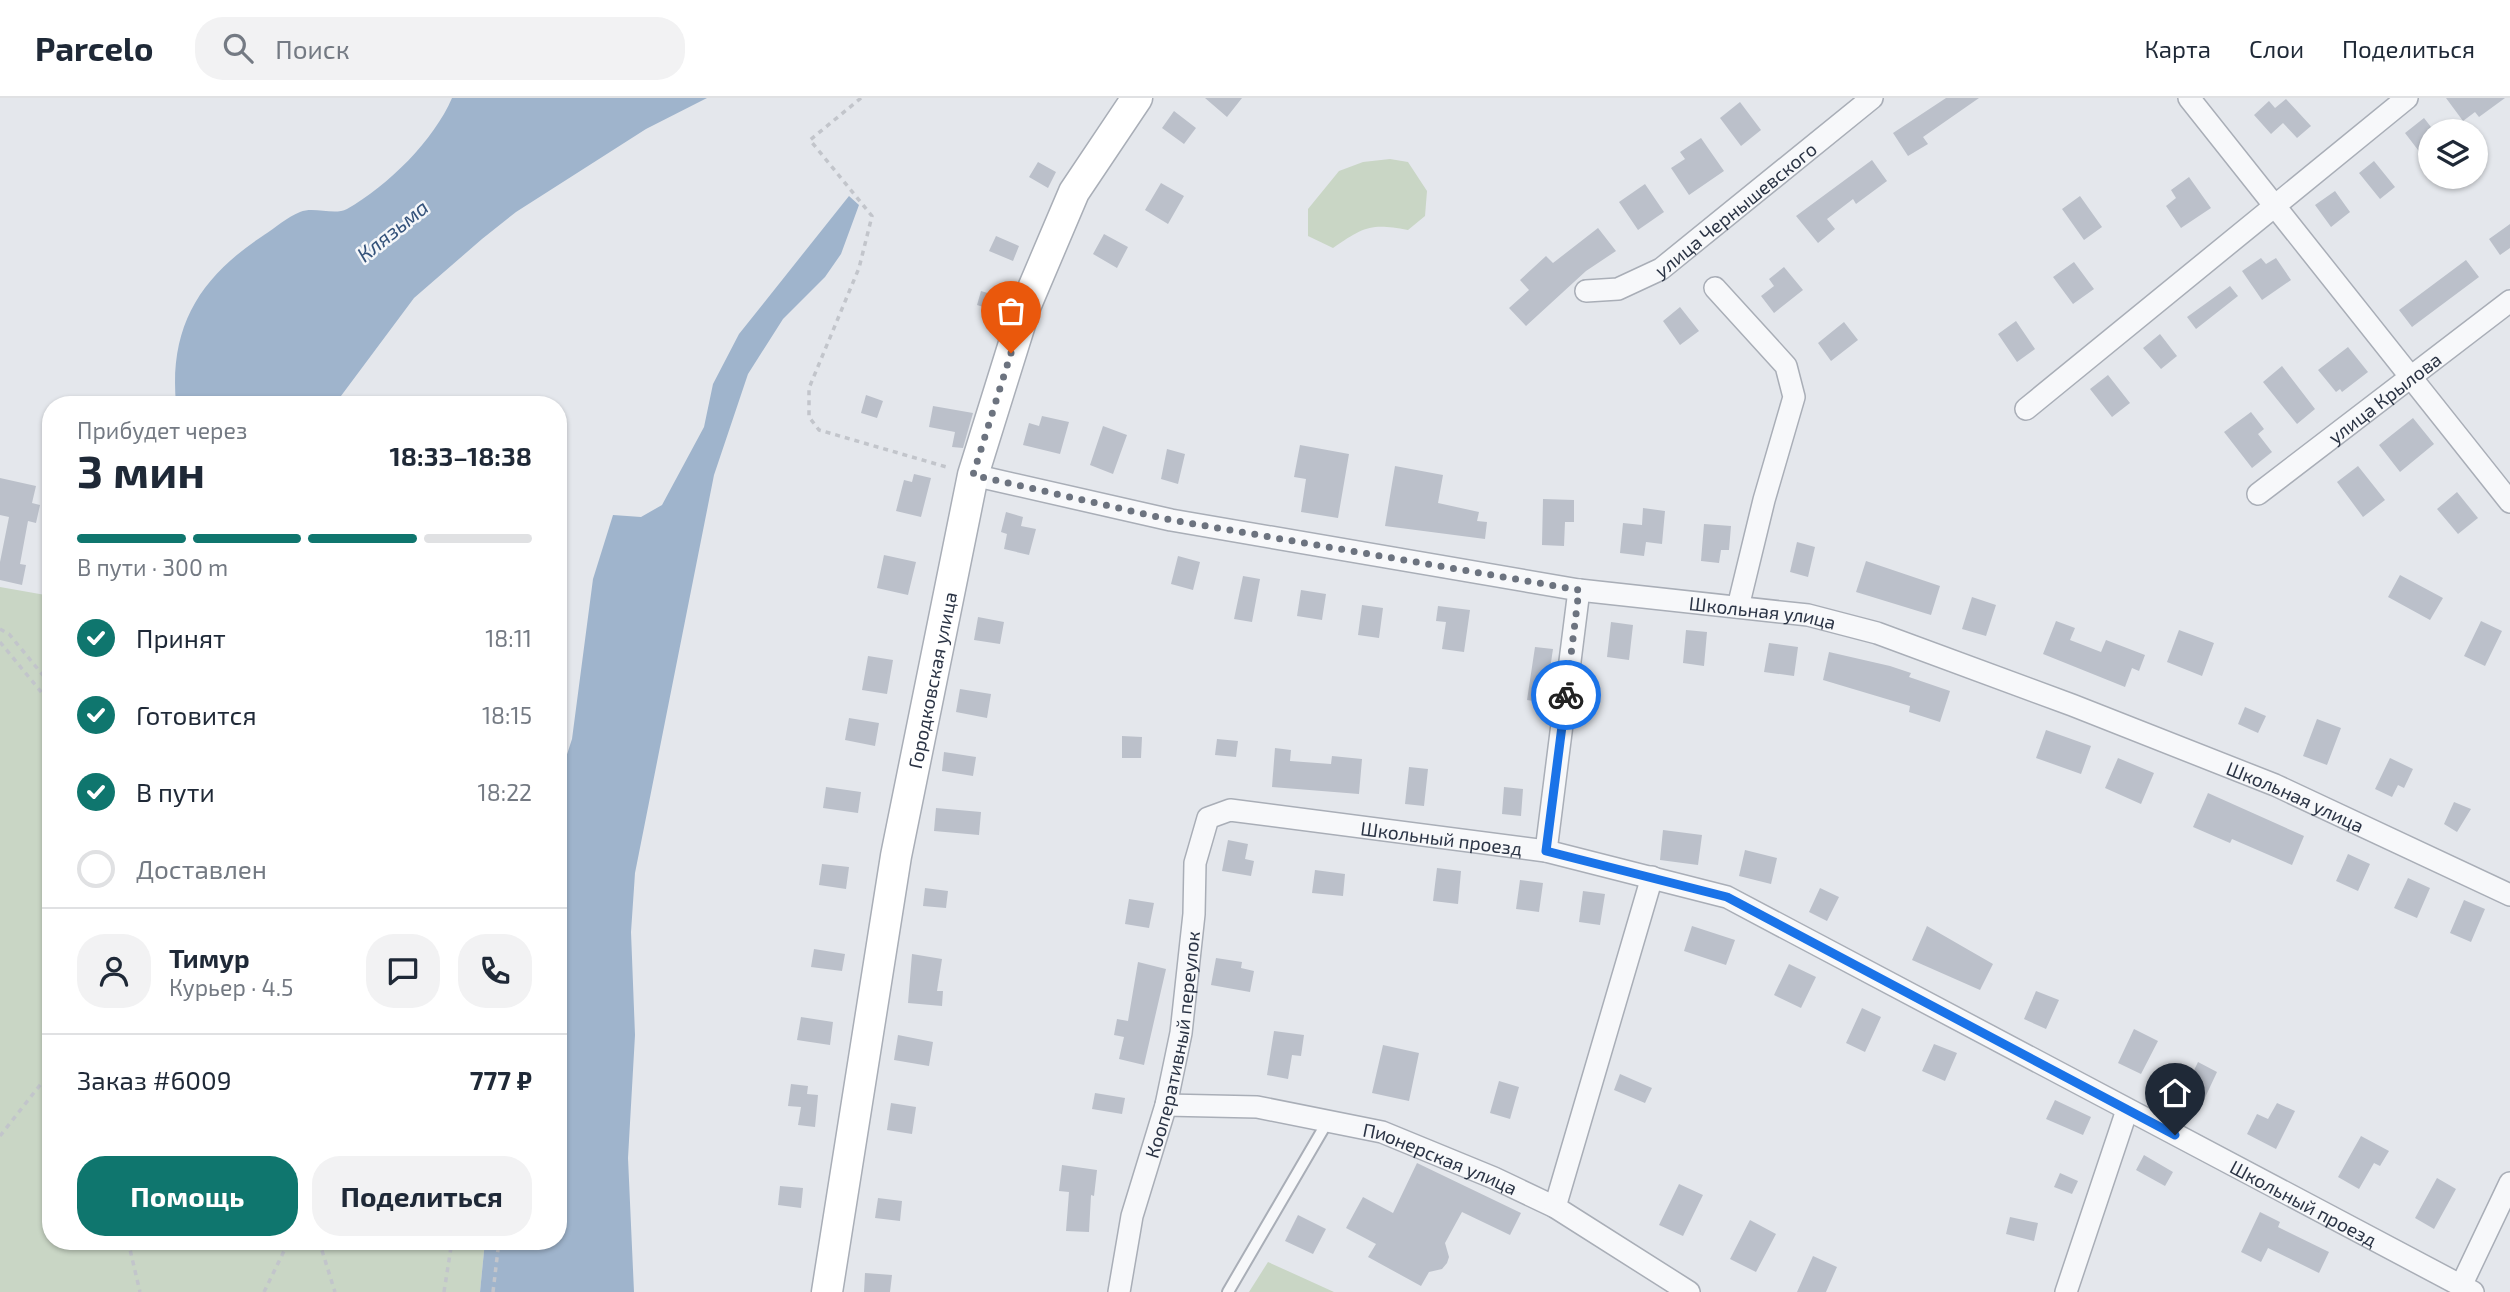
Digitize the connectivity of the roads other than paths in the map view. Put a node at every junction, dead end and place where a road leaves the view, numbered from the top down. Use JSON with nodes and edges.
{"nodes":[{"id":1,"x":1136,"y":98,"type":"edge"},
{"id":2,"x":1872,"y":98,"type":"edge"},
{"id":3,"x":2189,"y":98,"type":"edge"},
{"id":4,"x":2407,"y":98,"type":"edge"},
{"id":5,"x":2273,"y":207,"type":"junction"},
{"id":6,"x":1715,"y":288,"type":"dead end"},
{"id":7,"x":1586,"y":291,"type":"dead end"},
{"id":8,"x":2510,"y":301,"type":"edge"},
{"id":9,"x":2409,"y":376,"type":"junction"},
{"id":10,"x":2026,"y":409,"type":"dead end"},
{"id":11,"x":973,"y":475,"type":"junction"},
{"id":12,"x":2258,"y":495,"type":"dead end"},
{"id":13,"x":2510,"y":502,"type":"edge"},
{"id":14,"x":1579,"y":590,"type":"junction"},
{"id":15,"x":1738,"y":607,"type":"junction"},
{"id":16,"x":1230,"y":810,"type":"joint"},
{"id":17,"x":1546,"y":851,"type":"junction"},
{"id":18,"x":1652,"y":877,"type":"junction"},
{"id":19,"x":2510,"y":895,"type":"edge"},
{"id":20,"x":1166,"y":1105,"type":"junction"},
{"id":21,"x":2127,"y":1110,"type":"junction"},
{"id":22,"x":1329,"y":1119,"type":"junction"},
{"id":23,"x":2510,"y":1183,"type":"edge"},
{"id":24,"x":1555,"y":1207,"type":"junction"},
{"id":25,"x":2467,"y":1289,"type":"edge"},
{"id":26,"x":827,"y":1292,"type":"edge"},
{"id":27,"x":1119,"y":1292,"type":"edge"},
{"id":28,"x":1228,"y":1292,"type":"edge"},
{"id":29,"x":1689,"y":1292,"type":"edge"},
{"id":30,"x":2066,"y":1292,"type":"edge"}],
"edges":[{"from":1,"to":11,"type":"main road","name":"Городковская улица"},
{"from":2,"to":7,"type":"street","name":"улица Чернышевского"},
{"from":3,"to":5,"type":"street"},
{"from":4,"to":5,"type":"street"},
{"from":5,"to":9,"type":"street"},
{"from":5,"to":10,"type":"street"},
{"from":6,"to":15,"type":"street"},
{"from":8,"to":9,"type":"street","name":"улица Крылова"},
{"from":9,"to":12,"type":"street","name":"улица Крылова"},
{"from":9,"to":13,"type":"street"},
{"from":11,"to":14,"type":"street","name":"Школьная улица"},
{"from":11,"to":26,"type":"main road","name":"Городковская улица"},
{"from":14,"to":15,"type":"street","name":"Школьная улица"},
{"from":14,"to":17,"type":"street"},
{"from":15,"to":19,"type":"street","name":"Школьная улица"},
{"from":16,"to":17,"type":"street","name":"Школьный проезд"},
{"from":16,"to":20,"type":"street","name":"Кооперативный переулок"},
{"from":17,"to":18,"type":"street","name":"Школьный проезд"},
{"from":18,"to":21,"type":"street","name":"Школьный проезд"},
{"from":18,"to":24,"type":"street"},
{"from":20,"to":22,"type":"street","name":"Пионерская улица"},
{"from":20,"to":27,"type":"street","name":"Кооперативный переулок"},
{"from":21,"to":25,"type":"street","name":"Школьный проезд"},
{"from":21,"to":30,"type":"street"},
{"from":22,"to":24,"type":"street","name":"Пионерская улица"},
{"from":22,"to":28,"type":"lane"},
{"from":23,"to":25,"type":"street"},
{"from":24,"to":29,"type":"street","name":"Пионерская улица"}]}
